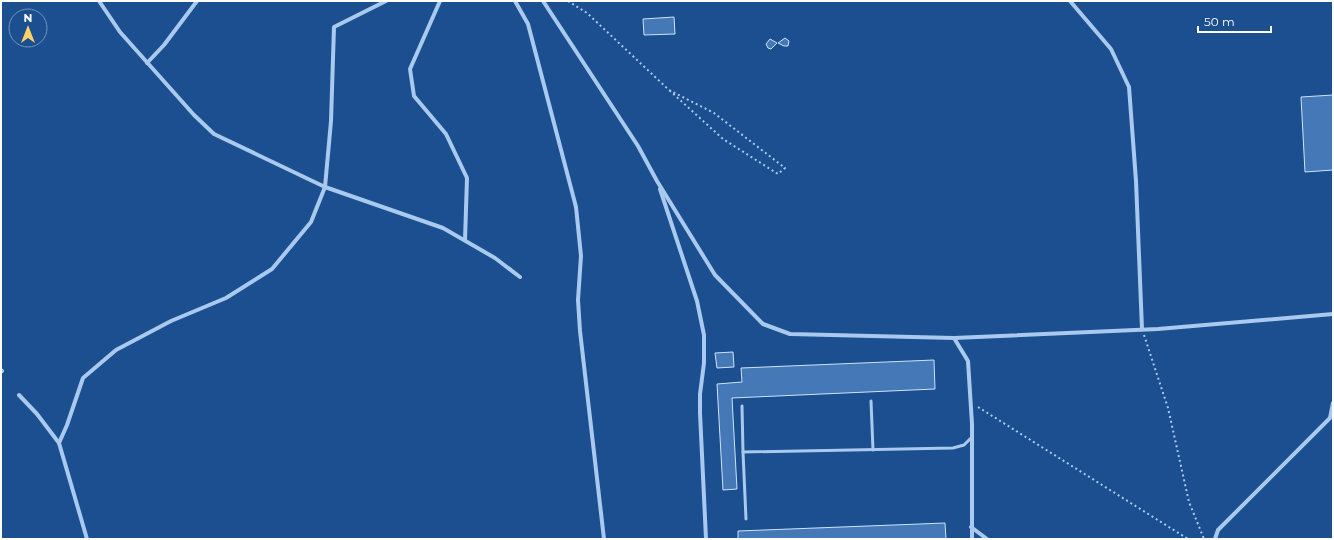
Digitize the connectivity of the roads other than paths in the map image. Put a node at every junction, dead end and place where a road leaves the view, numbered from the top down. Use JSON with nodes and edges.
{"nodes":[{"id":1,"x":99,"y":1,"type":"edge"},
{"id":2,"x":197,"y":1,"type":"edge"},
{"id":3,"x":386,"y":1,"type":"edge"},
{"id":4,"x":440,"y":1,"type":"edge"},
{"id":5,"x":515,"y":1,"type":"edge"},
{"id":6,"x":543,"y":1,"type":"edge"},
{"id":7,"x":1070,"y":1,"type":"edge"},
{"id":8,"x":147,"y":63,"type":"junction"},
{"id":9,"x":657,"y":181,"type":"junction"},
{"id":10,"x":325,"y":187,"type":"junction"},
{"id":11,"x":465,"y":240,"type":"junction"},
{"id":12,"x":520,"y":277,"type":"dead end"},
{"id":13,"x":1333,"y":314,"type":"edge"},
{"id":14,"x":1142,"y":330,"type":"junction"},
{"id":15,"x":954,"y":338,"type":"junction"},
{"id":16,"x":19,"y":395,"type":"dead end"},
{"id":17,"x":871,"y":402,"type":"dead end"},
{"id":18,"x":1333,"y":403,"type":"edge"},
{"id":19,"x":742,"y":406,"type":"dead end"},
{"id":20,"x":972,"y":437,"type":"junction"},
{"id":21,"x":59,"y":443,"type":"junction"},
{"id":22,"x":873,"y":450,"type":"junction"},
{"id":23,"x":743,"y":452,"type":"junction"},
{"id":24,"x":746,"y":519,"type":"dead end"},
{"id":25,"x":971,"y":527,"type":"junction"},
{"id":26,"x":87,"y":539,"type":"edge"},
{"id":27,"x":604,"y":539,"type":"edge"},
{"id":28,"x":706,"y":539,"type":"edge"},
{"id":29,"x":972,"y":539,"type":"edge"},
{"id":30,"x":988,"y":539,"type":"edge"},
{"id":31,"x":1215,"y":539,"type":"edge"}],
"edges":[{"from":1,"to":8,"type":"street"},
{"from":2,"to":8,"type":"street"},
{"from":3,"to":10,"type":"street"},
{"from":4,"to":11,"type":"street"},
{"from":5,"to":27,"type":"street"},
{"from":6,"to":9,"type":"street"},
{"from":7,"to":14,"type":"street"},
{"from":8,"to":10,"type":"street"},
{"from":9,"to":15,"type":"street"},
{"from":9,"to":28,"type":"street"},
{"from":10,"to":11,"type":"street"},
{"from":10,"to":21,"type":"street"},
{"from":11,"to":12,"type":"street"},
{"from":13,"to":14,"type":"street"},
{"from":14,"to":15,"type":"street"},
{"from":15,"to":20,"type":"street"},
{"from":16,"to":21,"type":"street"},
{"from":17,"to":22,"type":"lane"},
{"from":18,"to":31,"type":"street"},
{"from":19,"to":23,"type":"lane"},
{"from":20,"to":22,"type":"lane"},
{"from":20,"to":25,"type":"street"},
{"from":21,"to":26,"type":"street"},
{"from":22,"to":23,"type":"lane"},
{"from":23,"to":24,"type":"lane"},
{"from":25,"to":29,"type":"street"},
{"from":25,"to":30,"type":"street"}]}
